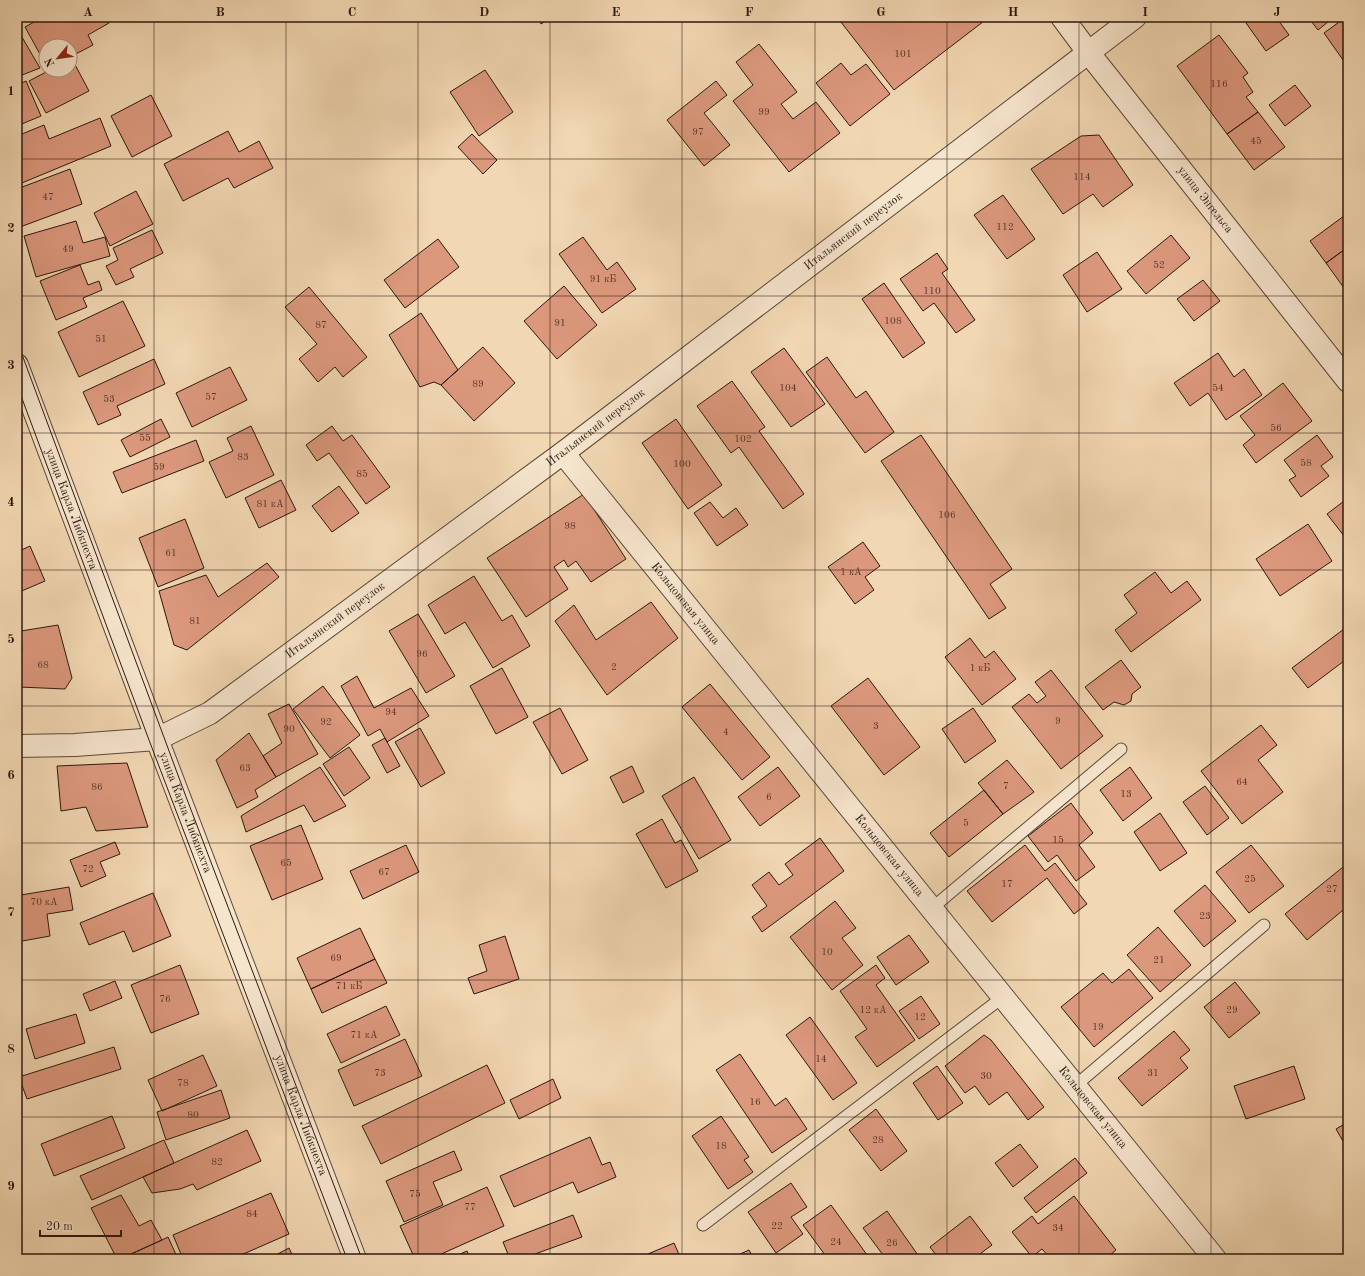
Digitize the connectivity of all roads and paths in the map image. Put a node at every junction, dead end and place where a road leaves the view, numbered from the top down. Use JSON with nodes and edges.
{"nodes":[{"id":1,"x":1062,"y":17,"type":"edge"},
{"id":2,"x":1135,"y":17,"type":"edge"},
{"id":3,"x":1088,"y":52,"type":"junction"},
{"id":4,"x":17,"y":364,"type":"edge"},
{"id":5,"x":1348,"y":381,"type":"edge"},
{"id":6,"x":563,"y":453,"type":"junction"},
{"id":7,"x":156,"y":739,"type":"junction"},
{"id":8,"x":17,"y":746,"type":"edge"},
{"id":9,"x":1121,"y":749,"type":"dead end"},
{"id":10,"x":931,"y":909,"type":"junction"},
{"id":11,"x":1264,"y":925,"type":"dead end"},
{"id":12,"x":1003,"y":997,"type":"junction"},
{"id":13,"x":1075,"y":1086,"type":"junction"},
{"id":14,"x":703,"y":1225,"type":"dead end"},
{"id":15,"x":355,"y":1259,"type":"edge"},
{"id":16,"x":1215,"y":1259,"type":"edge"}],
"edges":[{"from":1,"to":3,"type":"street","name":"улица Энгельса"},
{"from":2,"to":3,"type":"street","name":"Итальянский переулок"},
{"from":3,"to":5,"type":"street","name":"улица Энгельса"},
{"from":3,"to":6,"type":"street","name":"Итальянский переулок"},
{"from":4,"to":7,"type":"street","name":"улица Карла Либкнехта"},
{"from":6,"to":7,"type":"street","name":"Итальянский переулок"},
{"from":6,"to":10,"type":"street","name":"Кольцовская улица"},
{"from":7,"to":8,"type":"street","name":"Итальянский переулок"},
{"from":7,"to":15,"type":"street","name":"улица Карла Либкнехта"},
{"from":9,"to":10,"type":"lane"},
{"from":10,"to":12,"type":"street","name":"Кольцовская улица"},
{"from":11,"to":13,"type":"lane"},
{"from":12,"to":13,"type":"street","name":"Кольцовская улица"},
{"from":12,"to":14,"type":"lane"},
{"from":13,"to":16,"type":"street","name":"Кольцовская улица"}]}
